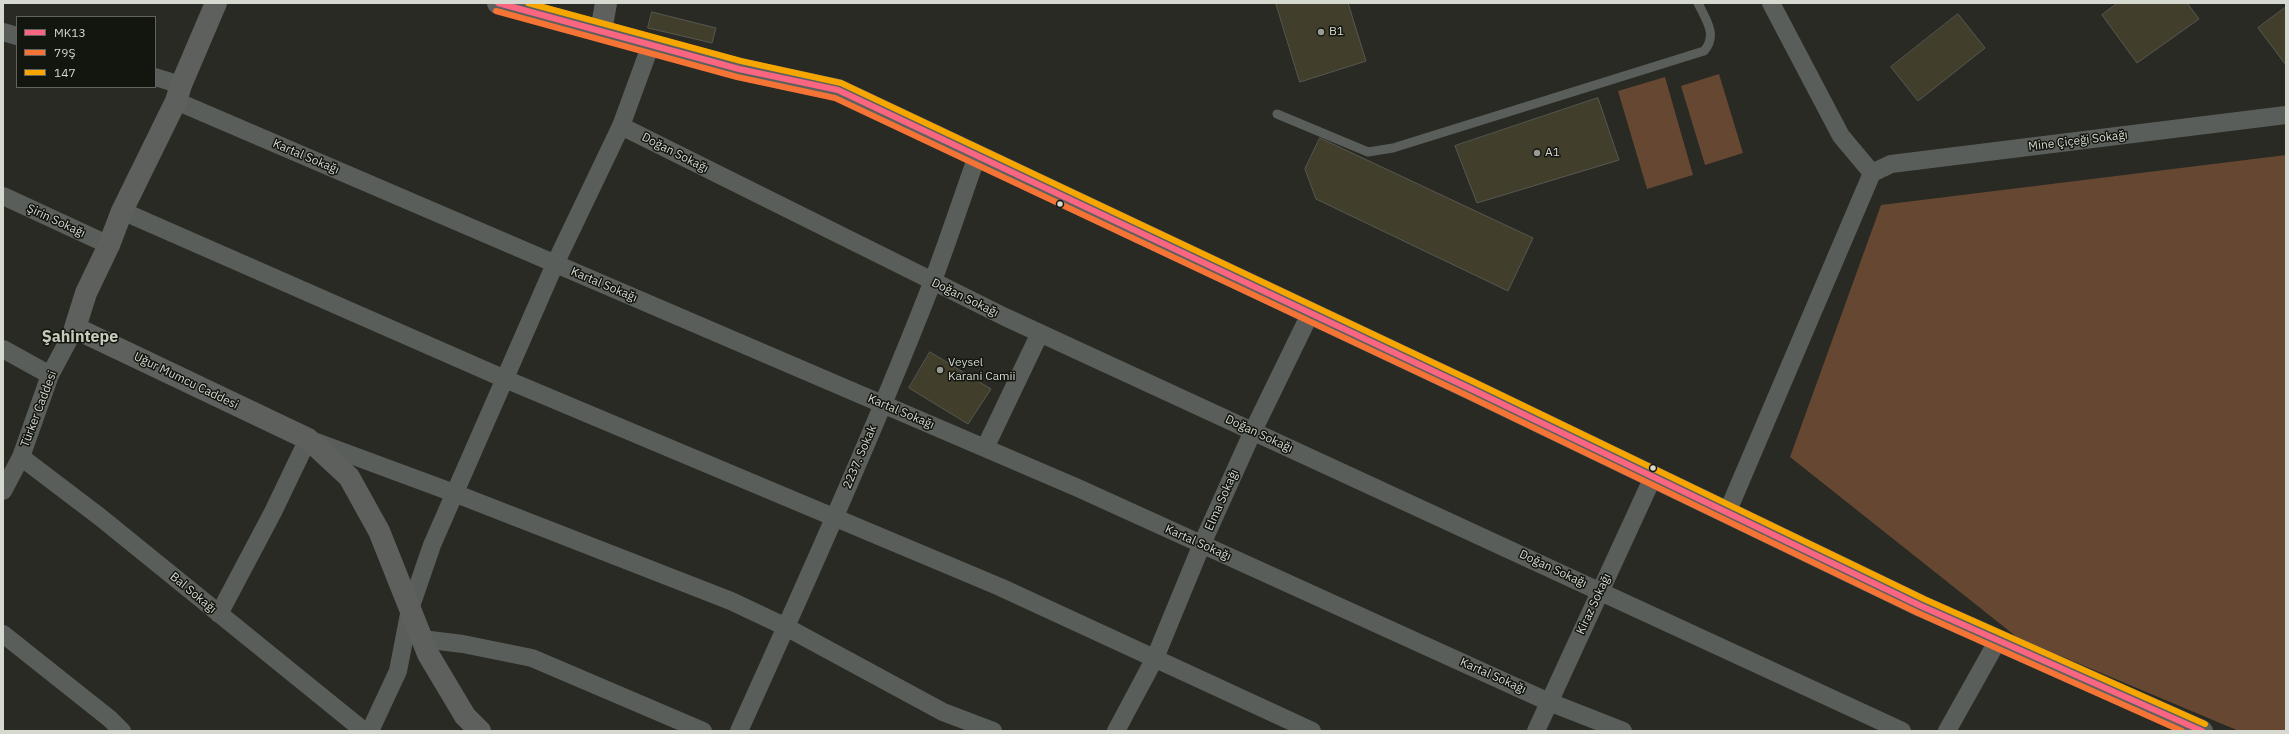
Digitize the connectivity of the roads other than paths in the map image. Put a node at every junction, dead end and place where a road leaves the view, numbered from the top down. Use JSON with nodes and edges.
{"nodes":[{"id":1,"x":216,"y":3,"type":"edge"},
{"id":2,"x":498,"y":3,"type":"edge"},
{"id":3,"x":606,"y":3,"type":"edge"},
{"id":4,"x":1698,"y":3,"type":"edge"},
{"id":5,"x":1771,"y":3,"type":"edge"},
{"id":6,"x":601,"y":31,"type":"junction"},
{"id":7,"x":3,"y":32,"type":"edge"},
{"id":8,"x":16,"y":36,"type":"edge"},
{"id":9,"x":651,"y":44,"type":"junction"},
{"id":10,"x":156,"y":78,"type":"edge"},
{"id":11,"x":179,"y":93,"type":"junction"},
{"id":12,"x":1277,"y":114,"type":"dead end"},
{"id":13,"x":2286,"y":115,"type":"edge"},
{"id":14,"x":621,"y":126,"type":"junction"},
{"id":15,"x":977,"y":156,"type":"junction"},
{"id":16,"x":1872,"y":173,"type":"junction"},
{"id":17,"x":3,"y":196,"type":"edge"},
{"id":18,"x":122,"y":211,"type":"junction"},
{"id":19,"x":109,"y":246,"type":"junction"},
{"id":20,"x":555,"y":264,"type":"junction"},
{"id":21,"x":932,"y":282,"type":"junction"},
{"id":22,"x":1310,"y":314,"type":"junction"},
{"id":23,"x":75,"y":328,"type":"junction"},
{"id":24,"x":1040,"y":333,"type":"junction"},
{"id":25,"x":3,"y":349,"type":"edge"},
{"id":26,"x":50,"y":375,"type":"junction"},
{"id":27,"x":505,"y":379,"type":"junction"},
{"id":28,"x":882,"y":404,"type":"junction"},
{"id":29,"x":1253,"y":431,"type":"junction"},
{"id":30,"x":308,"y":439,"type":"junction"},
{"id":31,"x":985,"y":448,"type":"junction"},
{"id":32,"x":21,"y":457,"type":"junction"},
{"id":33,"x":1652,"y":476,"type":"junction"},
{"id":34,"x":4,"y":487,"type":"edge"},
{"id":35,"x":454,"y":494,"type":"junction"},
{"id":36,"x":1727,"y":513,"type":"junction"},
{"id":37,"x":835,"y":517,"type":"junction"},
{"id":38,"x":1202,"y":544,"type":"junction"},
{"id":39,"x":1600,"y":590,"type":"junction"},
{"id":40,"x":410,"y":609,"type":"junction"},
{"id":41,"x":219,"y":614,"type":"junction"},
{"id":42,"x":786,"y":626,"type":"junction"},
{"id":43,"x":3,"y":634,"type":"edge"},
{"id":44,"x":422,"y":639,"type":"junction"},
{"id":45,"x":1998,"y":640,"type":"junction"},
{"id":46,"x":1155,"y":658,"type":"junction"},
{"id":47,"x":1549,"y":702,"type":"junction"},
{"id":48,"x":122,"y":731,"type":"edge"},
{"id":49,"x":364,"y":731,"type":"edge"},
{"id":50,"x":370,"y":731,"type":"edge"},
{"id":51,"x":480,"y":731,"type":"edge"},
{"id":52,"x":703,"y":731,"type":"edge"},
{"id":53,"x":740,"y":731,"type":"edge"},
{"id":54,"x":993,"y":731,"type":"edge"},
{"id":55,"x":1116,"y":731,"type":"edge"},
{"id":56,"x":1312,"y":731,"type":"edge"},
{"id":57,"x":1536,"y":731,"type":"edge"},
{"id":58,"x":1623,"y":731,"type":"edge"},
{"id":59,"x":1902,"y":731,"type":"edge"},
{"id":60,"x":1948,"y":731,"type":"edge"},
{"id":61,"x":2202,"y":731,"type":"edge"}],
"edges":[{"from":1,"to":11,"type":"main road"},
{"from":2,"to":6,"type":"main road"},
{"from":3,"to":6,"type":"main road"},
{"from":4,"to":12,"type":"lane"},
{"from":5,"to":16,"type":"street"},
{"from":6,"to":9,"type":"main road"},
{"from":7,"to":8,"type":"street"},
{"from":9,"to":14,"type":"street"},
{"from":9,"to":15,"type":"main road"},
{"from":10,"to":11,"type":"street","name":"Kartal Sokağı"},
{"from":11,"to":18,"type":"main road"},
{"from":11,"to":20,"type":"street","name":"Kartal Sokağı"},
{"from":13,"to":16,"type":"street","name":"Mine Çiçeği Sokağı"},
{"from":14,"to":20,"type":"street"},
{"from":14,"to":21,"type":"street","name":"Doğan Sokağı"},
{"from":15,"to":21,"type":"street","name":"2237. Sokak"},
{"from":15,"to":22,"type":"main road"},
{"from":16,"to":36,"type":"street"},
{"from":17,"to":19,"type":"street","name":"Şirin Sokağı"},
{"from":18,"to":19,"type":"main road"},
{"from":18,"to":27,"type":"street"},
{"from":19,"to":23,"type":"main road"},
{"from":20,"to":27,"type":"street"},
{"from":20,"to":28,"type":"street","name":"Kartal Sokağı"},
{"from":21,"to":24,"type":"street","name":"Doğan Sokağı"},
{"from":21,"to":28,"type":"street","name":"2237. Sokak"},
{"from":22,"to":29,"type":"street","name":"Elma Sokağı"},
{"from":22,"to":33,"type":"main road"},
{"from":23,"to":26,"type":"street","name":"Türker Caddesi"},
{"from":23,"to":30,"type":"main road","name":"Uğur Mumcu Caddesi"},
{"from":24,"to":29,"type":"street","name":"Doğan Sokağı"},
{"from":24,"to":31,"type":"street"},
{"from":25,"to":26,"type":"street"},
{"from":26,"to":32,"type":"street","name":"Türker Caddesi"},
{"from":27,"to":35,"type":"street"},
{"from":27,"to":37,"type":"street"},
{"from":28,"to":31,"type":"street","name":"Kartal Sokağı"},
{"from":28,"to":37,"type":"street","name":"2237. Sokak"},
{"from":29,"to":38,"type":"street","name":"Elma Sokağı"},
{"from":29,"to":39,"type":"street","name":"Doğan Sokağı"},
{"from":30,"to":35,"type":"street"},
{"from":30,"to":40,"type":"main road","name":"Uğur Mumcu Caddesi"},
{"from":30,"to":41,"type":"street"},
{"from":31,"to":38,"type":"street","name":"Kartal Sokağı"},
{"from":32,"to":34,"type":"street","name":"Türker Caddesi"},
{"from":32,"to":41,"type":"street","name":"Bal Sokağı"},
{"from":33,"to":36,"type":"main road"},
{"from":33,"to":39,"type":"street","name":"Kiraz Sokağı"},
{"from":35,"to":40,"type":"street"},
{"from":35,"to":42,"type":"street"},
{"from":36,"to":45,"type":"main road"},
{"from":37,"to":42,"type":"street","name":"2237. Sokak"},
{"from":37,"to":46,"type":"street"},
{"from":38,"to":46,"type":"street","name":"Elma Sokağı"},
{"from":38,"to":47,"type":"street","name":"Kartal Sokağı"},
{"from":39,"to":47,"type":"street","name":"Kiraz Sokağı"},
{"from":39,"to":59,"type":"street","name":"Doğan Sokağı"},
{"from":40,"to":44,"type":"main road","name":"Uğur Mumcu Caddesi"},
{"from":40,"to":50,"type":"street"},
{"from":41,"to":49,"type":"street","name":"Bal Sokağı"},
{"from":42,"to":53,"type":"street","name":"2237. Sokak"},
{"from":42,"to":54,"type":"street"},
{"from":43,"to":48,"type":"street"},
{"from":44,"to":51,"type":"main road","name":"Uğur Mumcu Caddesi"},
{"from":44,"to":52,"type":"street"},
{"from":45,"to":60,"type":"street"},
{"from":45,"to":61,"type":"main road"},
{"from":46,"to":55,"type":"street","name":"Elma Sokağı"},
{"from":46,"to":56,"type":"street"},
{"from":47,"to":57,"type":"street","name":"Kiraz Sokağı"},
{"from":47,"to":58,"type":"street","name":"Kartal Sokağı"}]}
